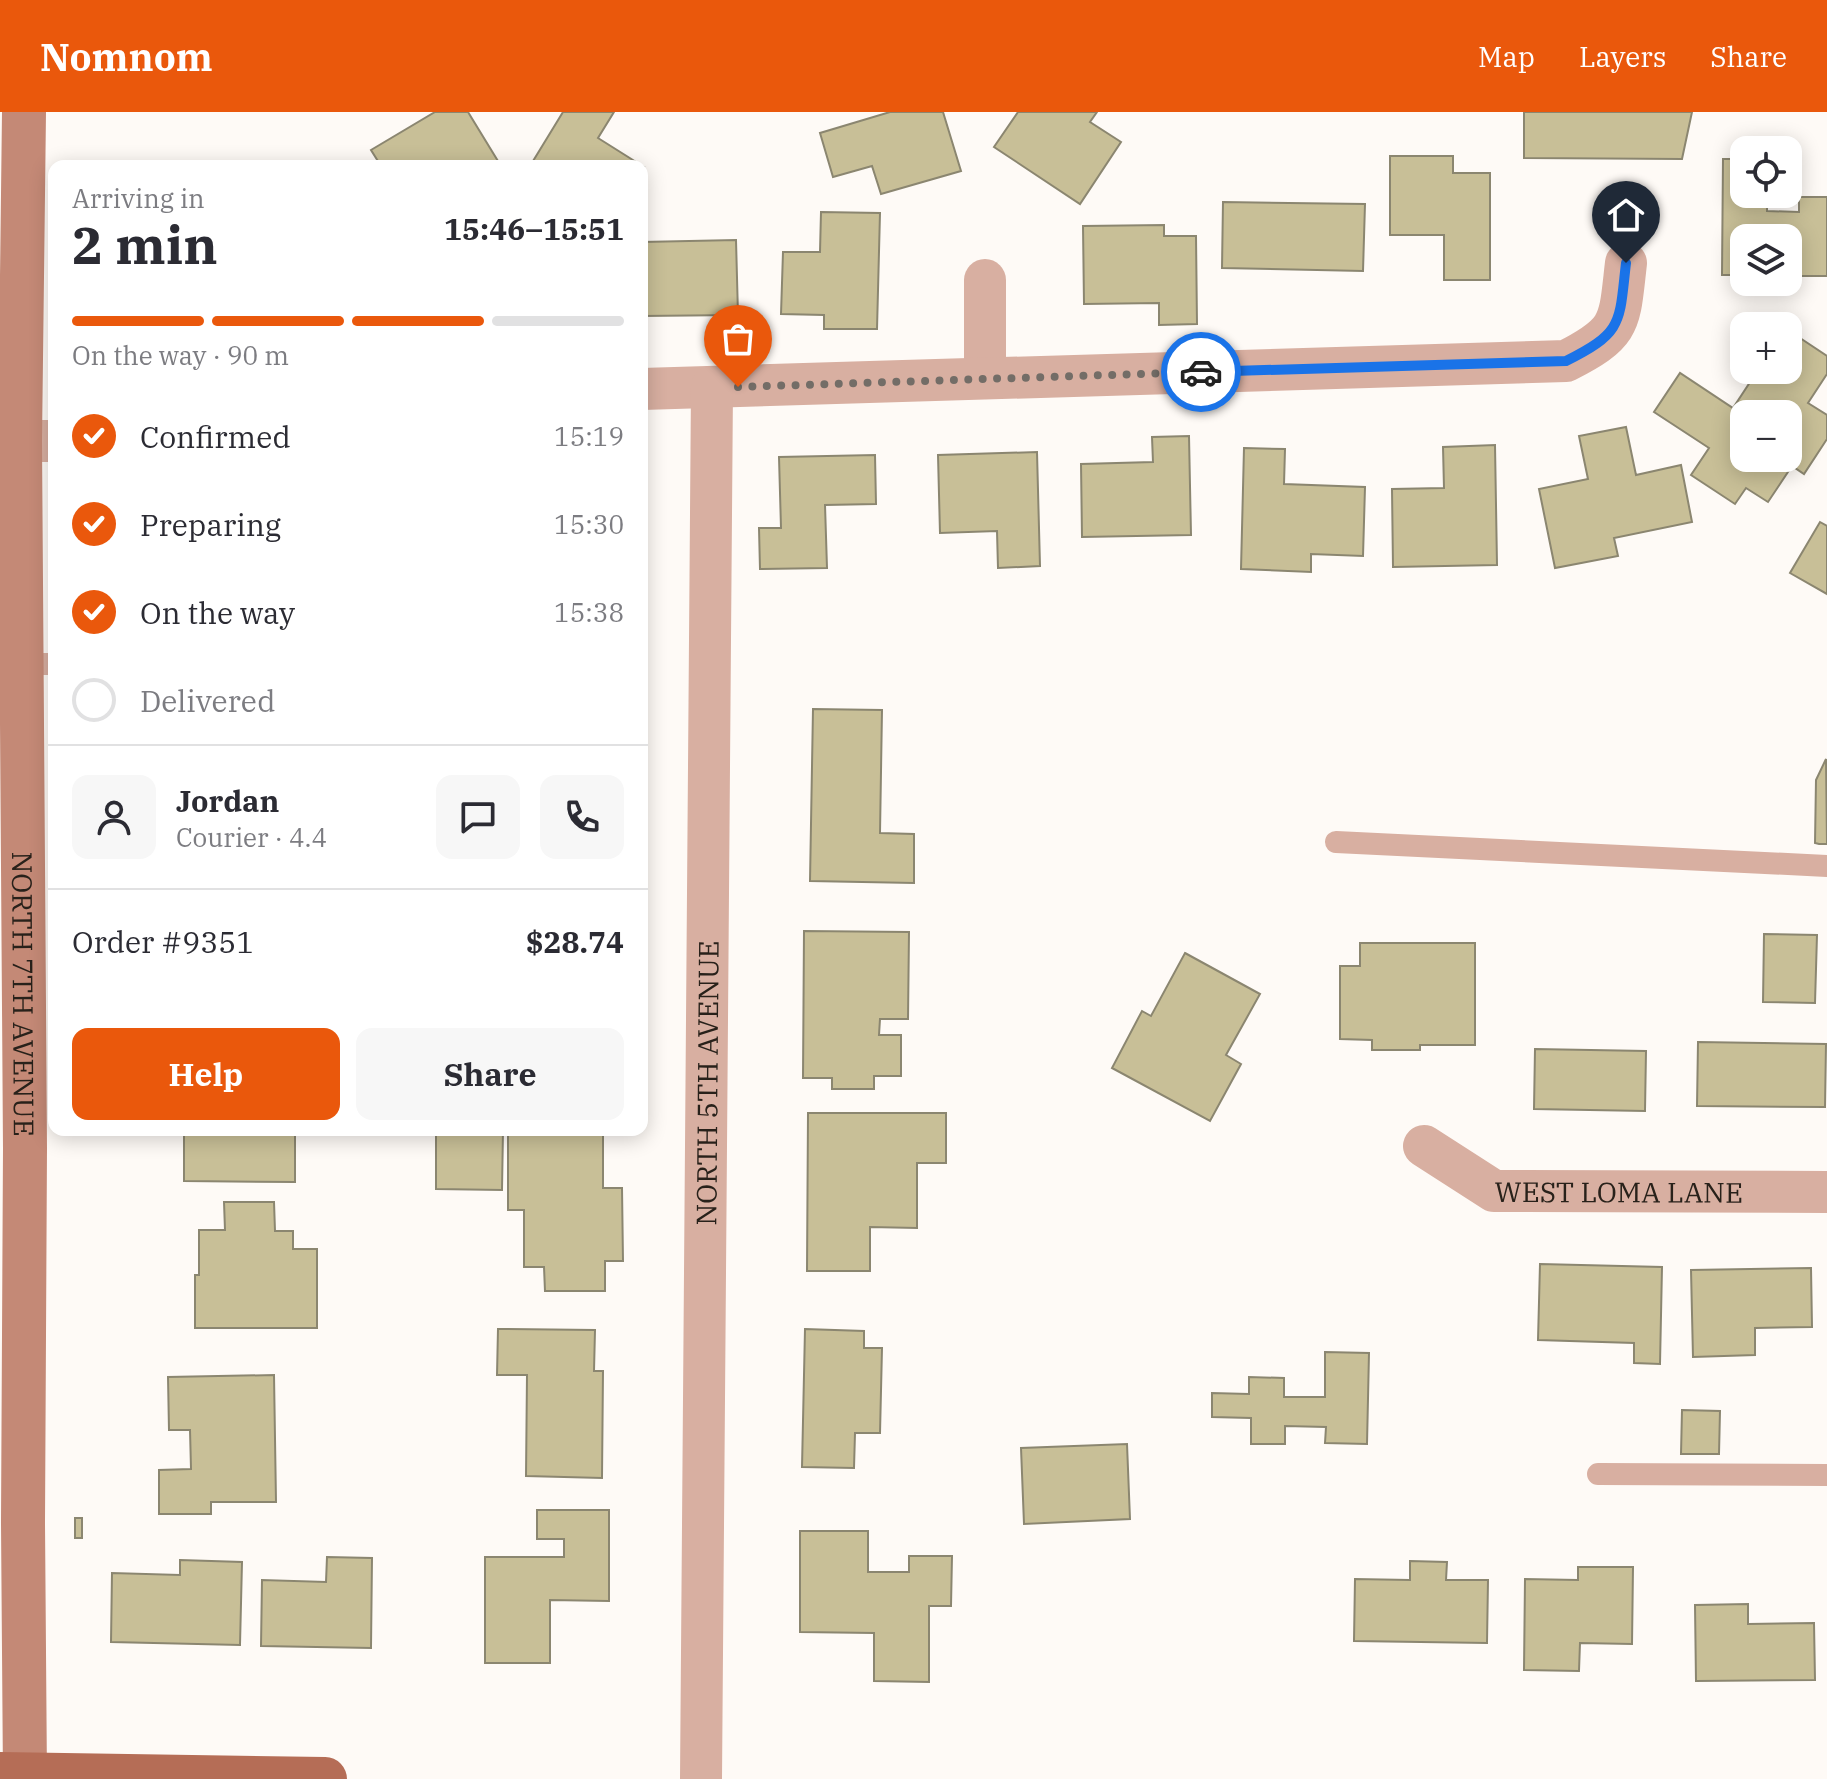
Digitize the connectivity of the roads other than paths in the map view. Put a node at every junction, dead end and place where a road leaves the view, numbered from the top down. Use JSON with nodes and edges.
{"nodes":[{"id":1,"x":24,"y":112,"type":"edge"},
{"id":2,"x":1626,"y":263,"type":"dead end"},
{"id":3,"x":985,"y":280,"type":"dead end"},
{"id":4,"x":985,"y":378,"type":"junction"},
{"id":5,"x":712,"y":387,"type":"junction"},
{"id":6,"x":648,"y":389,"type":"edge"},
{"id":7,"x":37,"y":441,"type":"edge"},
{"id":8,"x":38,"y":664,"type":"edge"},
{"id":9,"x":1336,"y":842,"type":"dead end"},
{"id":10,"x":1827,"y":866,"type":"edge"},
{"id":11,"x":1424,"y":1146,"type":"dead end"},
{"id":12,"x":13,"y":1148,"type":"edge"},
{"id":13,"x":1827,"y":1192,"type":"edge"},
{"id":14,"x":1598,"y":1474,"type":"dead end"},
{"id":15,"x":1827,"y":1475,"type":"edge"},
{"id":16,"x":17,"y":1776,"type":"edge"},
{"id":17,"x":325,"y":1779,"type":"edge"},
{"id":18,"x":701,"y":1779,"type":"edge"}],
"edges":[{"from":1,"to":7,"type":"main road","name":"NORTH 7TH AVENUE"},
{"from":2,"to":4,"type":"street"},
{"from":3,"to":4,"type":"street"},
{"from":4,"to":5,"type":"street"},
{"from":5,"to":6,"type":"street"},
{"from":5,"to":18,"type":"street","name":"NORTH 5TH AVENUE"},
{"from":7,"to":8,"type":"main road","name":"NORTH 7TH AVENUE"},
{"from":8,"to":12,"type":"main road","name":"NORTH 7TH AVENUE"},
{"from":9,"to":10,"type":"lane"},
{"from":11,"to":13,"type":"street","name":"WEST LOMA LANE"},
{"from":12,"to":16,"type":"main road","name":"NORTH 7TH AVENUE"},
{"from":14,"to":15,"type":"lane"},
{"from":16,"to":17,"type":"main road"}]}
